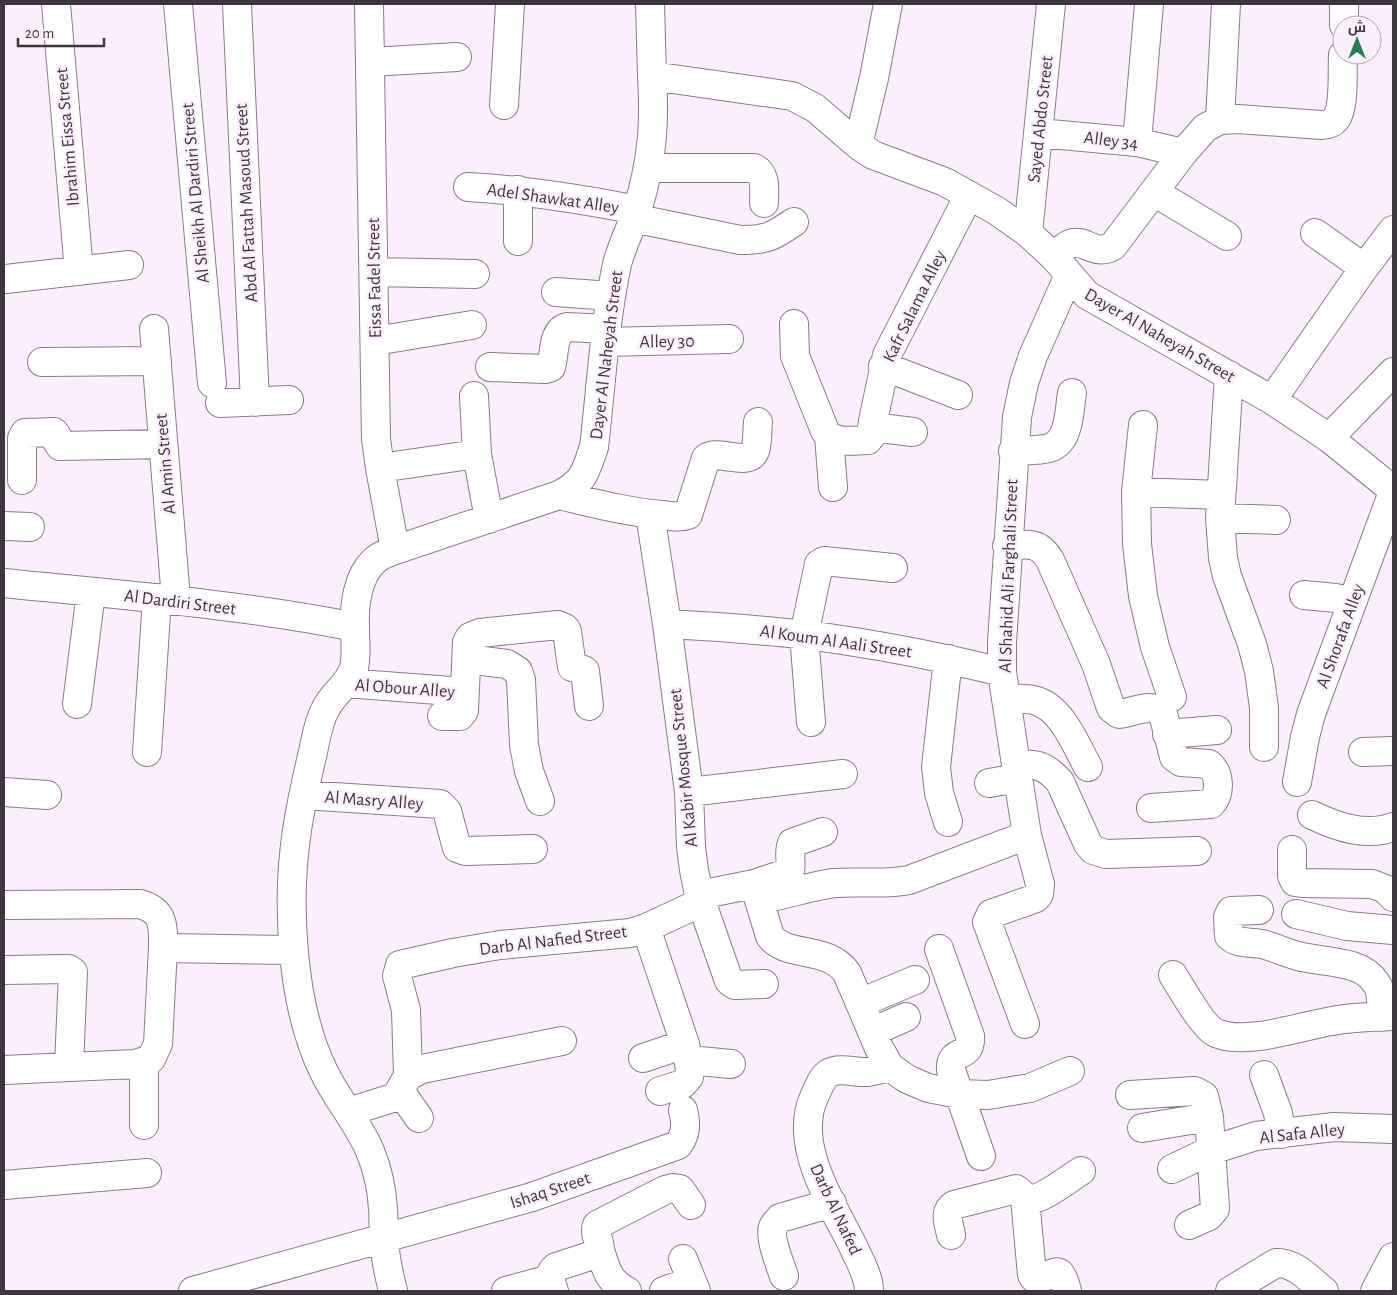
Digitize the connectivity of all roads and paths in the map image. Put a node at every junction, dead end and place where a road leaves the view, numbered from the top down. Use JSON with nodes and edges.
{"nodes":[{"id":1,"x":56,"y":4,"type":"edge"},
{"id":2,"x":178,"y":4,"type":"edge"},
{"id":3,"x":237,"y":4,"type":"edge"},
{"id":4,"x":369,"y":4,"type":"edge"},
{"id":5,"x":510,"y":4,"type":"edge"},
{"id":6,"x":650,"y":4,"type":"edge"},
{"id":7,"x":888,"y":4,"type":"edge"},
{"id":8,"x":1051,"y":4,"type":"edge"},
{"id":9,"x":1149,"y":4,"type":"edge"},
{"id":10,"x":1226,"y":4,"type":"edge"},
{"id":11,"x":457,"y":57,"type":"dead end"},
{"id":12,"x":370,"y":62,"type":"junction"},
{"id":13,"x":1342,"y":65,"type":"edge"},
{"id":14,"x":652,"y":76,"type":"junction"},
{"id":15,"x":504,"y":105,"type":"dead end"},
{"id":16,"x":1220,"y":120,"type":"junction"},
{"id":17,"x":1039,"y":132,"type":"junction"},
{"id":18,"x":1137,"y":142,"type":"junction"},
{"id":19,"x":858,"y":146,"type":"junction"},
{"id":20,"x":1183,"y":153,"type":"junction"},
{"id":21,"x":648,"y":168,"type":"junction"},
{"id":22,"x":468,"y":187,"type":"dead end"},
{"id":23,"x":518,"y":190,"type":"junction"},
{"id":24,"x":1154,"y":192,"type":"junction"},
{"id":25,"x":970,"y":195,"type":"junction"},
{"id":26,"x":764,"y":203,"type":"dead end"},
{"id":27,"x":635,"y":214,"type":"junction"},
{"id":28,"x":794,"y":222,"type":"dead end"},
{"id":29,"x":1393,"y":230,"type":"edge"},
{"id":30,"x":1028,"y":233,"type":"junction"},
{"id":31,"x":1315,"y":233,"type":"dead end"},
{"id":32,"x":1227,"y":236,"type":"dead end"},
{"id":33,"x":518,"y":242,"type":"dead end"},
{"id":34,"x":129,"y":266,"type":"dead end"},
{"id":35,"x":1062,"y":266,"type":"junction"},
{"id":36,"x":1364,"y":268,"type":"junction"},
{"id":37,"x":79,"y":271,"type":"junction"},
{"id":38,"x":374,"y":272,"type":"junction"},
{"id":39,"x":475,"y":274,"type":"dead end"},
{"id":40,"x":6,"y":279,"type":"dead end"},
{"id":41,"x":556,"y":292,"type":"dead end"},
{"id":42,"x":611,"y":296,"type":"junction"},
{"id":43,"x":794,"y":324,"type":"dead end"},
{"id":44,"x":472,"y":326,"type":"dead end"},
{"id":45,"x":154,"y":329,"type":"dead end"},
{"id":46,"x":606,"y":336,"type":"junction"},
{"id":47,"x":729,"y":339,"type":"dead end"},
{"id":48,"x":375,"y":341,"type":"junction"},
{"id":49,"x":42,"y":362,"type":"dead end"},
{"id":50,"x":157,"y":362,"type":"junction"},
{"id":51,"x":883,"y":366,"type":"junction"},
{"id":52,"x":490,"y":367,"type":"dead end"},
{"id":53,"x":1393,"y":372,"type":"edge"},
{"id":54,"x":1229,"y":375,"type":"junction"},
{"id":55,"x":1072,"y":393,"type":"dead end"},
{"id":56,"x":958,"y":395,"type":"dead end"},
{"id":57,"x":474,"y":396,"type":"dead end"},
{"id":58,"x":289,"y":400,"type":"dead end"},
{"id":59,"x":1272,"y":400,"type":"junction"},
{"id":60,"x":255,"y":402,"type":"junction"},
{"id":61,"x":758,"y":422,"type":"dead end"},
{"id":62,"x":1143,"y":425,"type":"dead end"},
{"id":63,"x":872,"y":427,"type":"junction"},
{"id":64,"x":914,"y":432,"type":"dead end"},
{"id":65,"x":829,"y":436,"type":"junction"},
{"id":66,"x":1329,"y":438,"type":"junction"},
{"id":67,"x":164,"y":444,"type":"junction"},
{"id":68,"x":1013,"y":451,"type":"junction"},
{"id":69,"x":477,"y":454,"type":"junction"},
{"id":70,"x":380,"y":468,"type":"junction"},
{"id":71,"x":22,"y":480,"type":"dead end"},
{"id":72,"x":1390,"y":482,"type":"edge"},
{"id":73,"x":833,"y":487,"type":"dead end"},
{"id":74,"x":1136,"y":492,"type":"junction"},
{"id":75,"x":559,"y":495,"type":"junction"},
{"id":76,"x":1221,"y":507,"type":"junction"},
{"id":77,"x":650,"y":514,"type":"junction"},
{"id":78,"x":489,"y":519,"type":"junction"},
{"id":79,"x":1276,"y":520,"type":"dead end"},
{"id":80,"x":1008,"y":546,"type":"junction"},
{"id":81,"x":395,"y":550,"type":"junction"},
{"id":82,"x":894,"y":568,"type":"dead end"},
{"id":83,"x":4,"y":583,"type":"edge"},
{"id":84,"x":91,"y":592,"type":"junction"},
{"id":85,"x":1304,"y":595,"type":"dead end"},
{"id":86,"x":167,"y":599,"type":"junction"},
{"id":87,"x":1352,"y":602,"type":"junction"},
{"id":88,"x":667,"y":624,"type":"junction"},
{"id":89,"x":355,"y":627,"type":"junction"},
{"id":90,"x":804,"y":634,"type":"junction"},
{"id":91,"x":467,"y":658,"type":"junction"},
{"id":92,"x":948,"y":660,"type":"junction"},
{"id":93,"x":346,"y":684,"type":"junction"},
{"id":94,"x":1004,"y":685,"type":"junction"},
{"id":95,"x":464,"y":692,"type":"junction"},
{"id":96,"x":1172,"y":697,"type":"dead end"},
{"id":97,"x":77,"y":704,"type":"dead end"},
{"id":98,"x":589,"y":706,"type":"dead end"},
{"id":99,"x":442,"y":716,"type":"dead end"},
{"id":100,"x":811,"y":722,"type":"dead end"},
{"id":101,"x":1217,"y":730,"type":"dead end"},
{"id":102,"x":1167,"y":734,"type":"junction"},
{"id":103,"x":1264,"y":747,"type":"dead end"},
{"id":104,"x":147,"y":752,"type":"dead end"},
{"id":105,"x":1363,"y":752,"type":"dead end"},
{"id":106,"x":1393,"y":752,"type":"edge"},
{"id":107,"x":1088,"y":767,"type":"dead end"},
{"id":108,"x":1017,"y":771,"type":"junction"},
{"id":109,"x":843,"y":774,"type":"dead end"},
{"id":110,"x":1297,"y":782,"type":"dead end"},
{"id":111,"x":989,"y":783,"type":"dead end"},
{"id":112,"x":4,"y":792,"type":"edge"},
{"id":113,"x":689,"y":792,"type":"junction"},
{"id":114,"x":47,"y":795,"type":"dead end"},
{"id":115,"x":304,"y":795,"type":"junction"},
{"id":116,"x":540,"y":801,"type":"dead end"},
{"id":117,"x":1151,"y":808,"type":"dead end"},
{"id":118,"x":1312,"y":815,"type":"dead end"},
{"id":119,"x":948,"y":822,"type":"dead end"},
{"id":120,"x":1393,"y":827,"type":"edge"},
{"id":121,"x":823,"y":832,"type":"dead end"},
{"id":122,"x":1028,"y":835,"type":"junction"},
{"id":123,"x":534,"y":849,"type":"dead end"},
{"id":124,"x":1292,"y":850,"type":"dead end"},
{"id":125,"x":1197,"y":851,"type":"dead end"},
{"id":126,"x":756,"y":892,"type":"junction"},
{"id":127,"x":1393,"y":897,"type":"edge"},
{"id":128,"x":701,"y":898,"type":"junction"},
{"id":129,"x":4,"y":905,"type":"edge"},
{"id":130,"x":1259,"y":910,"type":"dead end"},
{"id":131,"x":1296,"y":914,"type":"dead end"},
{"id":132,"x":646,"y":928,"type":"junction"},
{"id":133,"x":1393,"y":930,"type":"edge"},
{"id":134,"x":164,"y":948,"type":"junction"},
{"id":135,"x":939,"y":949,"type":"dead end"},
{"id":136,"x":294,"y":950,"type":"junction"},
{"id":137,"x":4,"y":970,"type":"edge"},
{"id":138,"x":1173,"y":975,"type":"dead end"},
{"id":139,"x":915,"y":980,"type":"dead end"},
{"id":140,"x":764,"y":984,"type":"dead end"},
{"id":141,"x":860,"y":1003,"type":"junction"},
{"id":142,"x":1387,"y":1016,"type":"edge"},
{"id":143,"x":906,"y":1018,"type":"dead end"},
{"id":144,"x":1025,"y":1024,"type":"dead end"},
{"id":145,"x":872,"y":1032,"type":"junction"},
{"id":146,"x":562,"y":1040,"type":"dead end"},
{"id":147,"x":687,"y":1052,"type":"junction"},
{"id":148,"x":643,"y":1058,"type":"dead end"},
{"id":149,"x":144,"y":1062,"type":"junction"},
{"id":150,"x":731,"y":1064,"type":"dead end"},
{"id":151,"x":69,"y":1066,"type":"junction"},
{"id":152,"x":890,"y":1067,"type":"junction"},
{"id":153,"x":4,"y":1070,"type":"edge"},
{"id":154,"x":1070,"y":1071,"type":"dead end"},
{"id":155,"x":1264,"y":1075,"type":"dead end"},
{"id":156,"x":404,"y":1084,"type":"junction"},
{"id":157,"x":660,"y":1091,"type":"dead end"},
{"id":158,"x":959,"y":1094,"type":"junction"},
{"id":159,"x":1130,"y":1095,"type":"dead end"},
{"id":160,"x":683,"y":1110,"type":"dead end"},
{"id":161,"x":348,"y":1112,"type":"junction"},
{"id":162,"x":1209,"y":1117,"type":"junction"},
{"id":163,"x":419,"y":1118,"type":"dead end"},
{"id":164,"x":144,"y":1125,"type":"dead end"},
{"id":165,"x":1142,"y":1128,"type":"dead end"},
{"id":166,"x":1393,"y":1129,"type":"edge"},
{"id":167,"x":1281,"y":1134,"type":"junction"},
{"id":168,"x":1212,"y":1150,"type":"junction"},
{"id":169,"x":981,"y":1156,"type":"dead end"},
{"id":170,"x":1172,"y":1169,"type":"dead end"},
{"id":171,"x":1080,"y":1171,"type":"dead end"},
{"id":172,"x":147,"y":1174,"type":"dead end"},
{"id":173,"x":4,"y":1185,"type":"edge"},
{"id":174,"x":1025,"y":1198,"type":"junction"},
{"id":175,"x":832,"y":1203,"type":"junction"},
{"id":176,"x":691,"y":1205,"type":"dead end"},
{"id":177,"x":1189,"y":1225,"type":"dead end"},
{"id":178,"x":951,"y":1235,"type":"dead end"},
{"id":179,"x":384,"y":1240,"type":"junction"},
{"id":180,"x":600,"y":1250,"type":"junction"},
{"id":181,"x":1393,"y":1257,"type":"edge"},
{"id":182,"x":784,"y":1276,"type":"dead end"},
{"id":183,"x":690,"y":1277,"type":"edge"},
{"id":184,"x":552,"y":1285,"type":"edge"},
{"id":185,"x":193,"y":1291,"type":"edge"},
{"id":186,"x":393,"y":1291,"type":"edge"},
{"id":187,"x":506,"y":1291,"type":"edge"},
{"id":188,"x":627,"y":1291,"type":"edge"},
{"id":189,"x":664,"y":1291,"type":"edge"},
{"id":190,"x":868,"y":1291,"type":"edge"},
{"id":191,"x":1067,"y":1291,"type":"edge"},
{"id":192,"x":1230,"y":1291,"type":"edge"},
{"id":193,"x":1324,"y":1291,"type":"edge"},
{"id":194,"x":1375,"y":1291,"type":"edge"}],
"edges":[{"from":1,"to":37,"type":"street","name":"Ibrahim Eissa Street"},
{"from":2,"to":60,"type":"street","name":"Al Sheikh Al Dardiri Street"},
{"from":3,"to":60,"type":"street","name":"Abd Al Fattah Masoud Street"},
{"from":4,"to":12,"type":"street","name":"Eissa Fadel Street"},
{"from":5,"to":15,"type":"street"},
{"from":6,"to":14,"type":"street"},
{"from":7,"to":19,"type":"street"},
{"from":8,"to":17,"type":"street","name":"Sayed Abdo Street"},
{"from":9,"to":18,"type":"street"},
{"from":10,"to":16,"type":"street"},
{"from":11,"to":12,"type":"street"},
{"from":12,"to":38,"type":"street","name":"Eissa Fadel Street"},
{"from":13,"to":16,"type":"street"},
{"from":14,"to":19,"type":"street","name":"Dayer Al Naheyah Street"},
{"from":14,"to":21,"type":"street","name":"Dayer Al Naheyah Street"},
{"from":16,"to":20,"type":"street"},
{"from":17,"to":18,"type":"street","name":"Alley 34"},
{"from":17,"to":30,"type":"street","name":"Sayed Abdo Street"},
{"from":18,"to":20,"type":"street","name":"Alley 34"},
{"from":19,"to":25,"type":"street","name":"Dayer Al Naheyah Street"},
{"from":20,"to":24,"type":"street"},
{"from":21,"to":26,"type":"street"},
{"from":21,"to":27,"type":"street","name":"Dayer Al Naheyah Street"},
{"from":22,"to":23,"type":"street","name":"Adel Shawkat Alley"},
{"from":23,"to":27,"type":"street","name":"Adel Shawkat Alley"},
{"from":23,"to":33,"type":"street"},
{"from":24,"to":32,"type":"street"},
{"from":24,"to":35,"type":"street"},
{"from":25,"to":30,"type":"street","name":"Dayer Al Naheyah Street"},
{"from":25,"to":51,"type":"street","name":"Kafr Salama Alley"},
{"from":27,"to":28,"type":"street","name":"Adel Shawkat Alley"},
{"from":27,"to":42,"type":"street","name":"Dayer Al Naheyah Street"},
{"from":29,"to":36,"type":"street"},
{"from":30,"to":35,"type":"street","name":"Dayer Al Naheyah Street"},
{"from":31,"to":36,"type":"street"},
{"from":34,"to":37,"type":"street"},
{"from":35,"to":54,"type":"street","name":"Dayer Al Naheyah Street"},
{"from":35,"to":68,"type":"street","name":"Al Shahid Ali Farghali Street"},
{"from":36,"to":59,"type":"street"},
{"from":37,"to":40,"type":"street"},
{"from":38,"to":39,"type":"street"},
{"from":38,"to":48,"type":"street","name":"Eissa Fadel Street"},
{"from":41,"to":42,"type":"street"},
{"from":42,"to":46,"type":"street","name":"Dayer Al Naheyah Street"},
{"from":43,"to":65,"type":"street"},
{"from":44,"to":48,"type":"street"},
{"from":45,"to":50,"type":"street","name":"Al Amin Street"},
{"from":46,"to":47,"type":"street","name":"Alley 30"},
{"from":46,"to":52,"type":"street","name":"Alley 30"},
{"from":46,"to":75,"type":"street","name":"Dayer Al Naheyah Street"},
{"from":48,"to":70,"type":"street","name":"Eissa Fadel Street"},
{"from":49,"to":50,"type":"street"},
{"from":50,"to":67,"type":"street","name":"Al Amin Street"},
{"from":51,"to":56,"type":"street"},
{"from":51,"to":63,"type":"street","name":"Kafr Salama Alley"},
{"from":53,"to":66,"type":"street"},
{"from":54,"to":59,"type":"street","name":"Dayer Al Naheyah Street"},
{"from":54,"to":76,"type":"street"},
{"from":55,"to":68,"type":"street"},
{"from":57,"to":69,"type":"street"},
{"from":58,"to":60,"type":"street"},
{"from":59,"to":66,"type":"street","name":"Dayer Al Naheyah Street"},
{"from":61,"to":77,"type":"street"},
{"from":62,"to":74,"type":"street"},
{"from":63,"to":64,"type":"street"},
{"from":63,"to":65,"type":"street"},
{"from":65,"to":73,"type":"street"},
{"from":66,"to":72,"type":"street","name":"Dayer Al Naheyah Street"},
{"from":67,"to":71,"type":"street"},
{"from":67,"to":86,"type":"street","name":"Al Amin Street"},
{"from":68,"to":80,"type":"street","name":"Al Shahid Ali Farghali Street"},
{"from":69,"to":70,"type":"street"},
{"from":69,"to":78,"type":"street"},
{"from":70,"to":81,"type":"street","name":"Eissa Fadel Street"},
{"from":72,"to":87,"type":"street","name":"Al Shorafa Alley"},
{"from":74,"to":76,"type":"street"},
{"from":74,"to":96,"type":"street"},
{"from":75,"to":77,"type":"street"},
{"from":75,"to":78,"type":"street","name":"Dayer Al Naheyah Street"},
{"from":76,"to":79,"type":"street"},
{"from":76,"to":103,"type":"street"},
{"from":77,"to":88,"type":"street","name":"Al Kabir Mosque Street"},
{"from":78,"to":81,"type":"street","name":"Dayer Al Naheyah Street"},
{"from":80,"to":94,"type":"street","name":"Al Shahid Ali Farghali Street"},
{"from":80,"to":102,"type":"street"},
{"from":81,"to":89,"type":"street","name":"Dayer Al Naheyah Street"},
{"from":82,"to":90,"type":"street"},
{"from":83,"to":84,"type":"street","name":"Al Dardiri Street"},
{"from":84,"to":86,"type":"street","name":"Al Dardiri Street"},
{"from":84,"to":97,"type":"street"},
{"from":85,"to":87,"type":"street"},
{"from":86,"to":89,"type":"street","name":"Al Dardiri Street"},
{"from":86,"to":104,"type":"street","name":"Al Amin Street"},
{"from":87,"to":110,"type":"street","name":"Al Shorafa Alley"},
{"from":88,"to":90,"type":"street","name":"Al Koum Al Aali Street"},
{"from":88,"to":113,"type":"street","name":"Al Kabir Mosque Street"},
{"from":89,"to":93,"type":"street","name":"Dayer Al Naheyah Street"},
{"from":90,"to":92,"type":"street","name":"Al Koum Al Aali Street"},
{"from":90,"to":100,"type":"street"},
{"from":91,"to":95,"type":"street","name":"Al Obour Alley"},
{"from":91,"to":98,"type":"street","name":"Al Obour Alley"},
{"from":91,"to":116,"type":"street","name":"Al Obour Alley"},
{"from":92,"to":94,"type":"street","name":"Al Koum Al Aali Street"},
{"from":92,"to":119,"type":"street"},
{"from":93,"to":95,"type":"street","name":"Al Obour Alley"},
{"from":93,"to":115,"type":"street","name":"Dayer Al Naheyah Street"},
{"from":94,"to":107,"type":"street","name":"Al Koum Al Aali Street"},
{"from":94,"to":108,"type":"street","name":"Al Shahid Ali Farghali Street"},
{"from":95,"to":99,"type":"street","name":"Al Obour Alley"},
{"from":101,"to":102,"type":"street"},
{"from":102,"to":117,"type":"street"},
{"from":105,"to":106,"type":"street"},
{"from":108,"to":111,"type":"street"},
{"from":108,"to":122,"type":"street","name":"Al Shahid Ali Farghali Street"},
{"from":108,"to":125,"type":"street"},
{"from":109,"to":113,"type":"street"},
{"from":112,"to":114,"type":"street"},
{"from":113,"to":128,"type":"street","name":"Al Kabir Mosque Street"},
{"from":115,"to":123,"type":"street","name":"Al Masry Alley"},
{"from":115,"to":136,"type":"street","name":"Dayer Al Naheyah Street"},
{"from":118,"to":120,"type":"street"},
{"from":121,"to":126,"type":"street"},
{"from":122,"to":126,"type":"street"},
{"from":122,"to":144,"type":"street","name":"Al Shahid Ali Farghali Street"},
{"from":124,"to":127,"type":"street"},
{"from":126,"to":128,"type":"street","name":"Darb Al Nafied Street"},
{"from":126,"to":141,"type":"street"},
{"from":128,"to":132,"type":"street","name":"Darb Al Nafied Street"},
{"from":128,"to":140,"type":"street","name":"Al Kabir Mosque Street"},
{"from":129,"to":134,"type":"street"},
{"from":130,"to":142,"type":"street"},
{"from":131,"to":133,"type":"street"},
{"from":132,"to":147,"type":"street"},
{"from":132,"to":156,"type":"street","name":"Darb Al Nafied Street"},
{"from":134,"to":136,"type":"street"},
{"from":134,"to":149,"type":"street"},
{"from":135,"to":158,"type":"street"},
{"from":136,"to":161,"type":"street","name":"Dayer Al Naheyah Street"},
{"from":137,"to":151,"type":"street"},
{"from":138,"to":142,"type":"street"},
{"from":139,"to":141,"type":"street"},
{"from":141,"to":145,"type":"street"},
{"from":143,"to":145,"type":"street"},
{"from":145,"to":152,"type":"street"},
{"from":146,"to":156,"type":"street"},
{"from":147,"to":148,"type":"street"},
{"from":147,"to":150,"type":"street"},
{"from":147,"to":157,"type":"street"},
{"from":149,"to":151,"type":"street"},
{"from":149,"to":164,"type":"street"},
{"from":151,"to":153,"type":"street"},
{"from":152,"to":158,"type":"street"},
{"from":152,"to":175,"type":"street","name":"Darb Al Nafed"},
{"from":154,"to":158,"type":"street"},
{"from":155,"to":167,"type":"street"},
{"from":156,"to":161,"type":"street"},
{"from":156,"to":163,"type":"street"},
{"from":158,"to":169,"type":"street"},
{"from":159,"to":162,"type":"street"},
{"from":160,"to":179,"type":"street","name":"Ishaq Street"},
{"from":161,"to":179,"type":"street","name":"Dayer Al Naheyah Street"},
{"from":162,"to":165,"type":"street"},
{"from":162,"to":168,"type":"street"},
{"from":166,"to":167,"type":"street","name":"Al Safa Alley"},
{"from":167,"to":168,"type":"street","name":"Al Safa Alley"},
{"from":168,"to":170,"type":"street","name":"Al Safa Alley"},
{"from":168,"to":177,"type":"street"},
{"from":171,"to":174,"type":"street"},
{"from":172,"to":173,"type":"street"},
{"from":174,"to":178,"type":"street"},
{"from":174,"to":191,"type":"street"},
{"from":175,"to":182,"type":"street"},
{"from":175,"to":190,"type":"street","name":"Darb Al Nafed"},
{"from":176,"to":180,"type":"street"},
{"from":179,"to":185,"type":"street","name":"Ishaq Street"},
{"from":179,"to":186,"type":"street","name":"Dayer Al Naheyah Street"},
{"from":180,"to":184,"type":"street"},
{"from":180,"to":188,"type":"street"},
{"from":181,"to":194,"type":"street"},
{"from":183,"to":189,"type":"street"},
{"from":184,"to":187,"type":"street"},
{"from":192,"to":193,"type":"street"}]}
